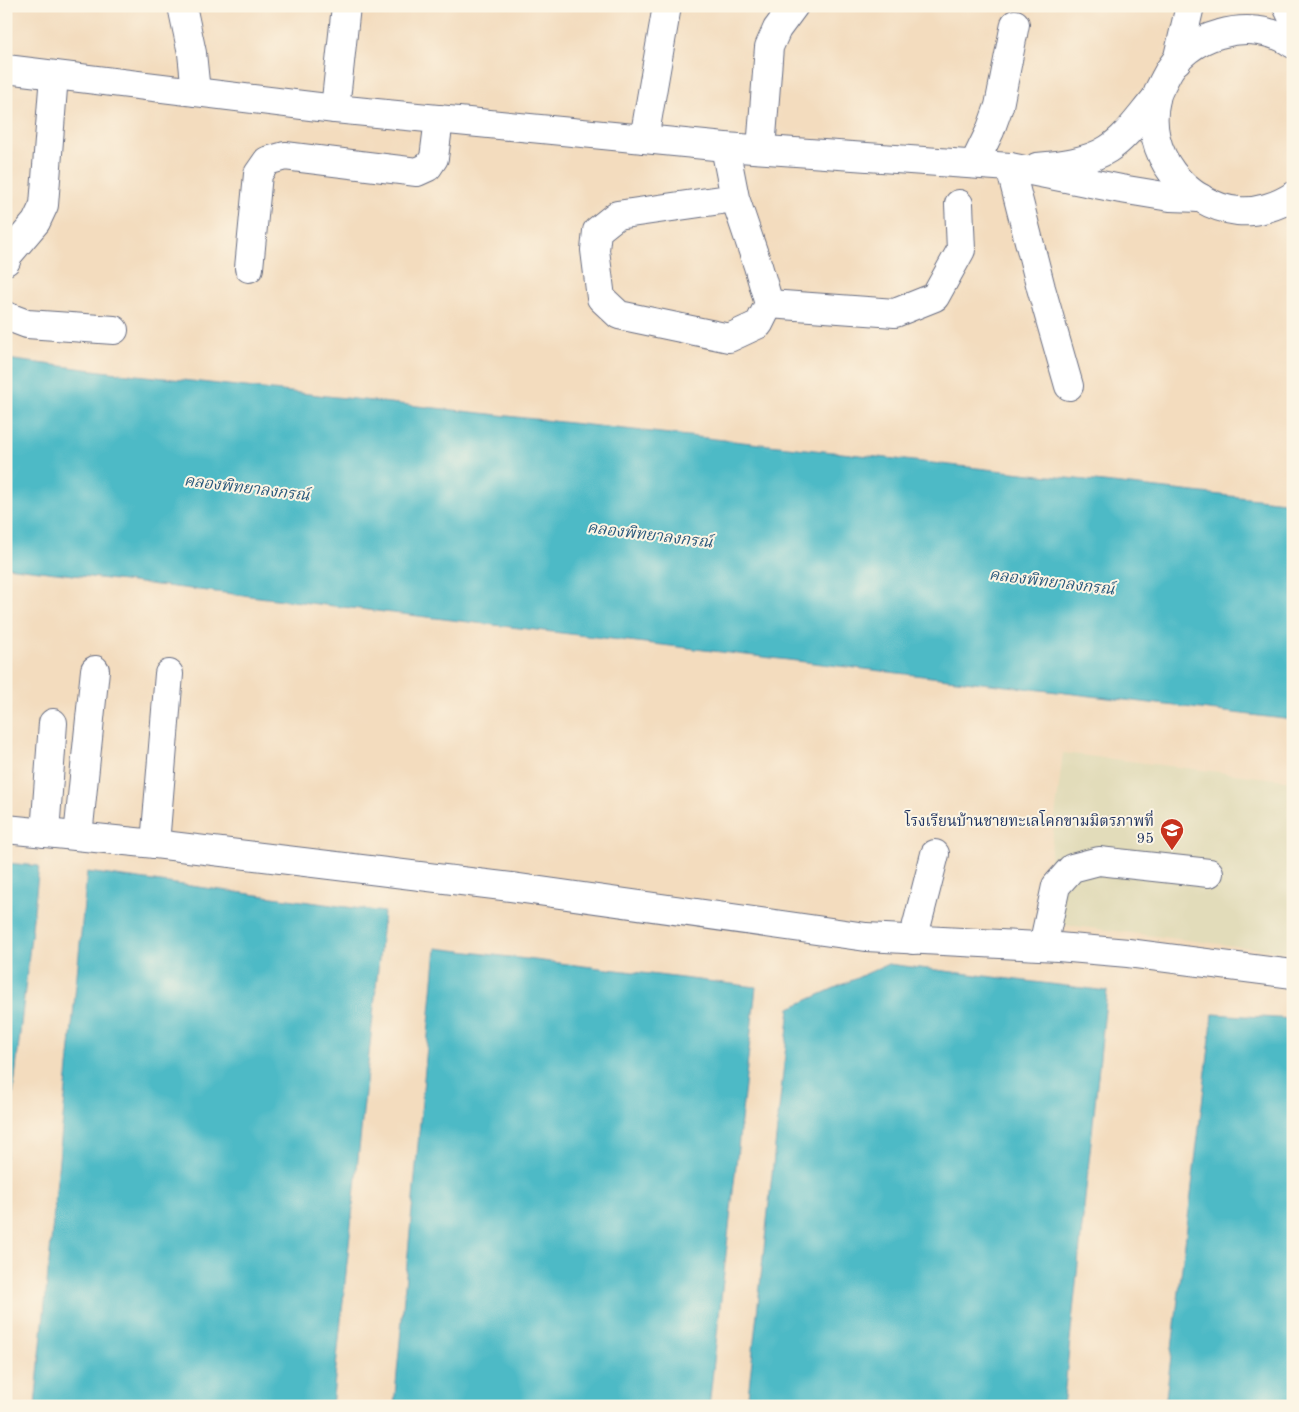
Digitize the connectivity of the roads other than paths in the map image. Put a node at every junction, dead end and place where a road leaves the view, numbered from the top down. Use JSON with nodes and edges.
{"nodes":[{"id":1,"x":182,"y":6,"type":"edge"},
{"id":2,"x":346,"y":6,"type":"edge"},
{"id":3,"x":667,"y":6,"type":"edge"},
{"id":4,"x":794,"y":6,"type":"edge"},
{"id":5,"x":1190,"y":6,"type":"edge"},
{"id":6,"x":1287,"y":6,"type":"edge"},
{"id":7,"x":1293,"y":19,"type":"edge"},
{"id":8,"x":1015,"y":24,"type":"dead end"},
{"id":9,"x":1293,"y":44,"type":"edge"},
{"id":10,"x":1177,"y":61,"type":"junction"},
{"id":11,"x":6,"y":69,"type":"edge"},
{"id":12,"x":54,"y":75,"type":"junction"},
{"id":13,"x":196,"y":92,"type":"junction"},
{"id":14,"x":1156,"y":98,"type":"junction"},
{"id":15,"x":335,"y":109,"type":"junction"},
{"id":16,"x":439,"y":119,"type":"junction"},
{"id":17,"x":644,"y":139,"type":"junction"},
{"id":18,"x":725,"y":147,"type":"junction"},
{"id":19,"x":761,"y":149,"type":"junction"},
{"id":20,"x":974,"y":164,"type":"junction"},
{"id":21,"x":1015,"y":167,"type":"junction"},
{"id":22,"x":1293,"y":196,"type":"edge"},
{"id":23,"x":736,"y":198,"type":"junction"},
{"id":24,"x":1200,"y":198,"type":"junction"},
{"id":25,"x":959,"y":204,"type":"dead end"},
{"id":26,"x":1238,"y":211,"type":"junction"},
{"id":27,"x":1293,"y":220,"type":"edge"},
{"id":28,"x":6,"y":261,"type":"edge"},
{"id":29,"x":249,"y":268,"type":"dead end"},
{"id":30,"x":769,"y":304,"type":"junction"},
{"id":31,"x":6,"y":316,"type":"edge"},
{"id":32,"x":114,"y":330,"type":"dead end"},
{"id":33,"x":1069,"y":386,"type":"dead end"},
{"id":34,"x":95,"y":670,"type":"dead end"},
{"id":35,"x":169,"y":674,"type":"dead end"},
{"id":36,"x":53,"y":723,"type":"dead end"},
{"id":37,"x":6,"y":828,"type":"edge"},
{"id":38,"x":45,"y":833,"type":"junction"},
{"id":39,"x":78,"y":836,"type":"junction"},
{"id":40,"x":156,"y":844,"type":"junction"},
{"id":41,"x":934,"y":854,"type":"dead end"},
{"id":42,"x":1209,"y":873,"type":"dead end"},
{"id":43,"x":913,"y":940,"type":"junction"},
{"id":44,"x":1043,"y":946,"type":"junction"},
{"id":45,"x":1293,"y":974,"type":"edge"}],
"edges":[{"from":1,"to":13,"type":"street"},
{"from":2,"to":15,"type":"street"},
{"from":3,"to":17,"type":"street"},
{"from":4,"to":19,"type":"street"},
{"from":5,"to":10,"type":"street"},
{"from":6,"to":7,"type":"street"},
{"from":8,"to":20,"type":"street"},
{"from":9,"to":10,"type":"street"},
{"from":10,"to":14,"type":"street"},
{"from":11,"to":12,"type":"street"},
{"from":12,"to":13,"type":"street"},
{"from":12,"to":28,"type":"street"},
{"from":13,"to":15,"type":"street"},
{"from":14,"to":21,"type":"street"},
{"from":14,"to":24,"type":"street"},
{"from":15,"to":16,"type":"street"},
{"from":16,"to":17,"type":"street"},
{"from":16,"to":29,"type":"street"},
{"from":17,"to":18,"type":"street"},
{"from":18,"to":19,"type":"street"},
{"from":18,"to":23,"type":"street"},
{"from":19,"to":20,"type":"street"},
{"from":20,"to":21,"type":"street"},
{"from":21,"to":24,"type":"street"},
{"from":21,"to":33,"type":"street"},
{"from":22,"to":26,"type":"street"},
{"from":23,"to":30,"type":"street"},
{"from":23,"to":30,"type":"street"},
{"from":24,"to":26,"type":"street"},
{"from":25,"to":30,"type":"street"},
{"from":26,"to":27,"type":"street"},
{"from":31,"to":32,"type":"street"},
{"from":34,"to":39,"type":"street"},
{"from":35,"to":40,"type":"street"},
{"from":36,"to":38,"type":"street"},
{"from":37,"to":38,"type":"street"},
{"from":38,"to":39,"type":"street"},
{"from":39,"to":40,"type":"street"},
{"from":40,"to":43,"type":"street"},
{"from":41,"to":43,"type":"street"},
{"from":42,"to":44,"type":"street"},
{"from":43,"to":44,"type":"street"},
{"from":44,"to":45,"type":"street"}]}
